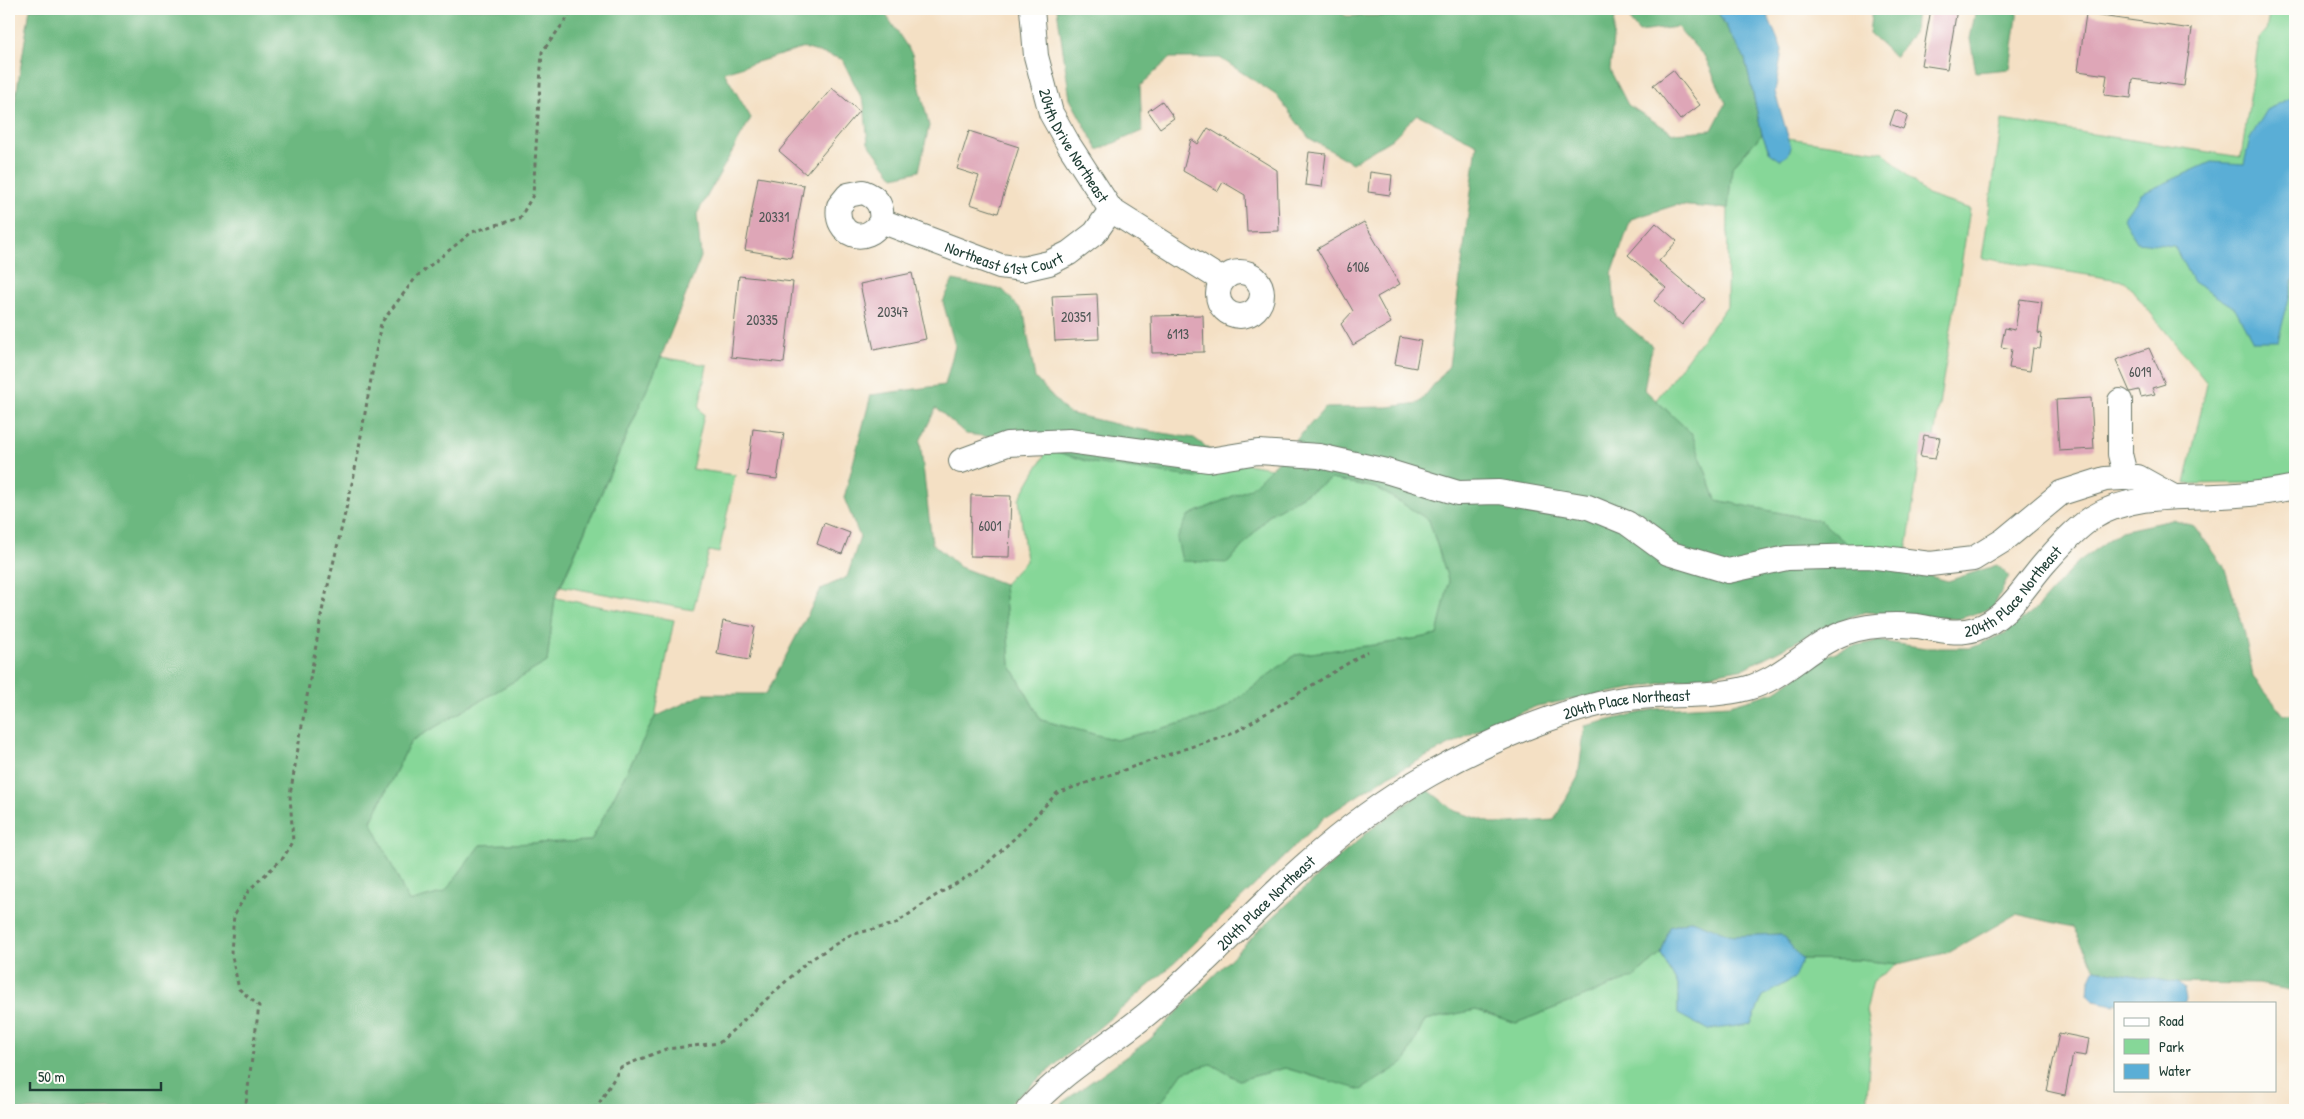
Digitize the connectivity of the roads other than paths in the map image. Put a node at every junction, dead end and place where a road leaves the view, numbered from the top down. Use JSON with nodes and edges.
{"nodes":[{"id":1,"x":1032,"y":9,"type":"edge"},
{"id":2,"x":1112,"y":210,"type":"junction"},
{"id":3,"x":881,"y":221,"type":"dead end"},
{"id":4,"x":1222,"y":280,"type":"dead end"},
{"id":5,"x":2120,"y":401,"type":"dead end"},
{"id":6,"x":961,"y":462,"type":"dead end"},
{"id":7,"x":2126,"y":478,"type":"junction"},
{"id":8,"x":2295,"y":487,"type":"edge"},
{"id":9,"x":2174,"y":497,"type":"junction"},
{"id":10,"x":1028,"y":1110,"type":"edge"}],
"edges":[{"from":1,"to":2,"type":"street","name":"204th Drive Northeast"},
{"from":2,"to":3,"type":"street","name":"Northeast 61st Court"},
{"from":2,"to":4,"type":"street","name":"204th Drive Northeast"},
{"from":5,"to":7,"type":"street"},
{"from":6,"to":7,"type":"street"},
{"from":7,"to":9,"type":"street"},
{"from":8,"to":9,"type":"street","name":"204th Place Northeast"},
{"from":9,"to":10,"type":"street","name":"204th Place Northeast"}]}
